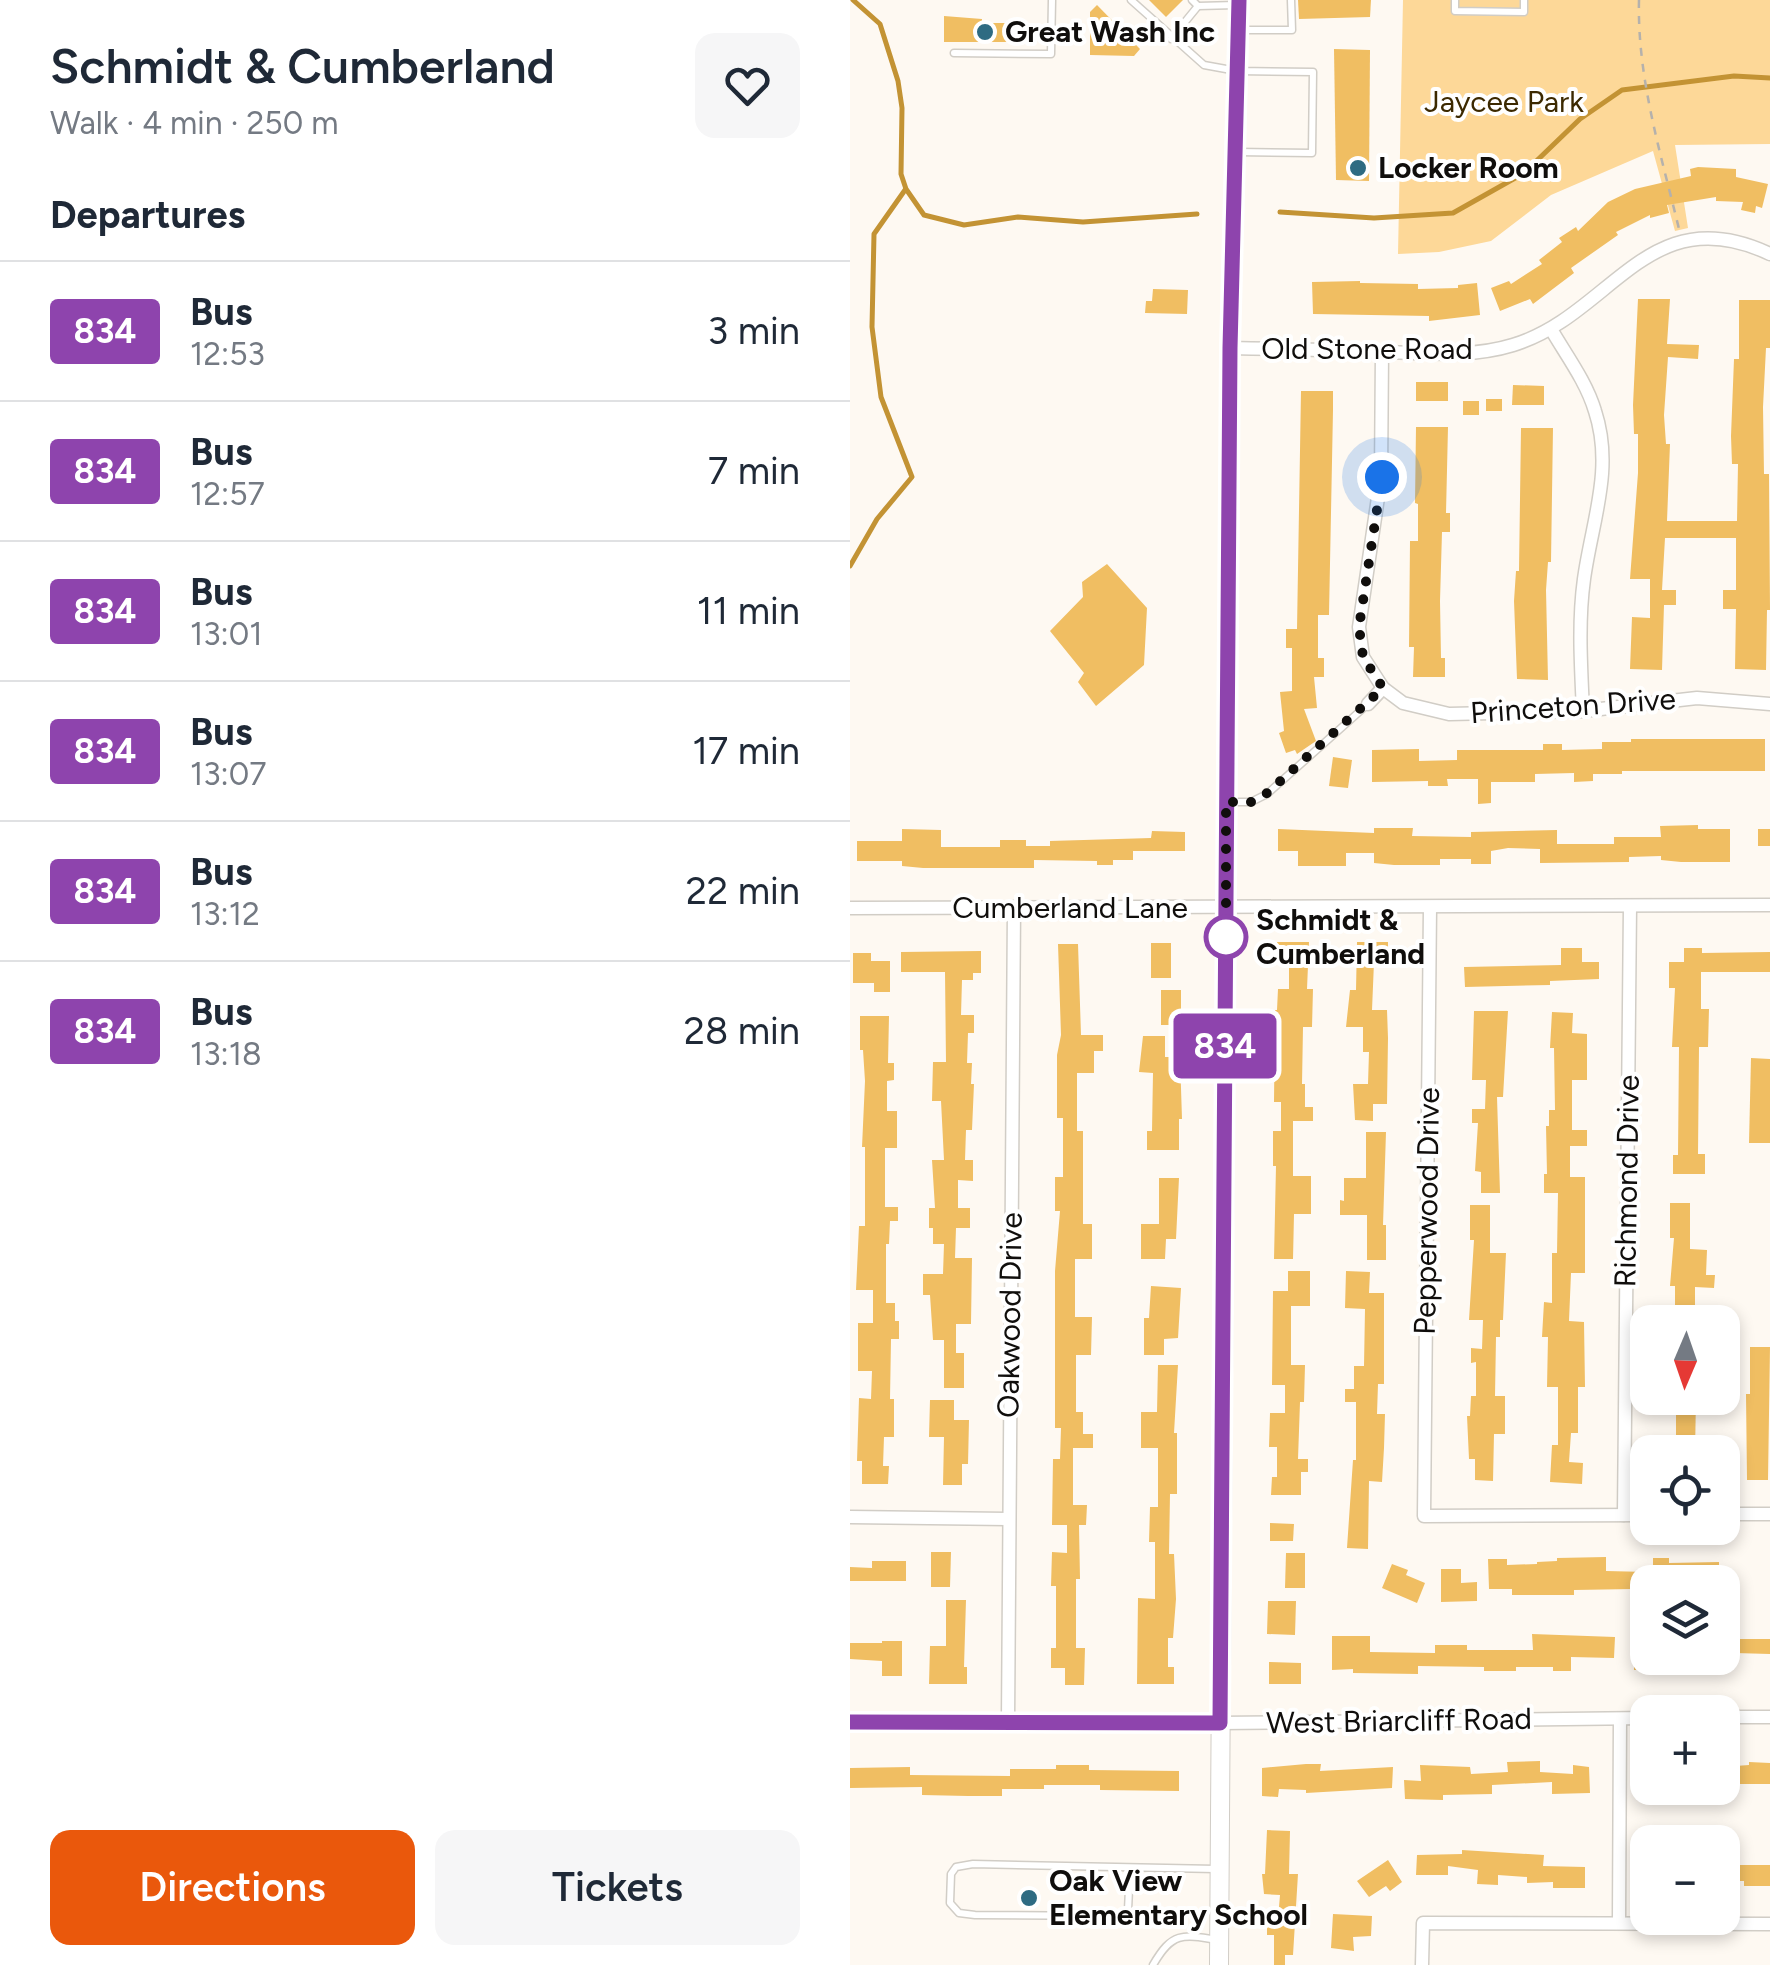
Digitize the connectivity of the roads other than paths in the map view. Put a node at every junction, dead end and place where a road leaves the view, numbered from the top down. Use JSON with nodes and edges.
{"nodes":[{"id":1,"x":1052,"y":0,"type":"edge"},
{"id":2,"x":1131,"y":0,"type":"edge"},
{"id":3,"x":1292,"y":0,"type":"edge"},
{"id":4,"x":1455,"y":0,"type":"edge"},
{"id":5,"x":1524,"y":0,"type":"edge"},
{"id":6,"x":1195,"y":3,"type":"edge"},
{"id":7,"x":1239,"y":3,"type":"edge"},
{"id":8,"x":1238,"y":30,"type":"junction"},
{"id":9,"x":1171,"y":39,"type":"junction"},
{"id":10,"x":954,"y":53,"type":"dead end"},
{"id":11,"x":1238,"y":71,"type":"junction"},
{"id":12,"x":1235,"y":152,"type":"junction"},
{"id":13,"x":1770,"y":254,"type":"edge"},
{"id":14,"x":1551,"y":328,"type":"junction"},
{"id":15,"x":1230,"y":348,"type":"junction"},
{"id":16,"x":1382,"y":352,"type":"junction"},
{"id":17,"x":1383,"y":688,"type":"junction"},
{"id":18,"x":1368,"y":704,"type":"joint"},
{"id":19,"x":1770,"y":704,"type":"edge"},
{"id":20,"x":1583,"y":711,"type":"junction"},
{"id":21,"x":1226,"y":802,"type":"junction"},
{"id":22,"x":1770,"y":904,"type":"edge"},
{"id":23,"x":1630,"y":906,"type":"junction"},
{"id":24,"x":1430,"y":907,"type":"junction"},
{"id":25,"x":850,"y":908,"type":"edge"},
{"id":26,"x":1014,"y":908,"type":"junction"},
{"id":27,"x":1226,"y":908,"type":"junction"},
{"id":28,"x":1740,"y":1514,"type":"edge"},
{"id":29,"x":1770,"y":1514,"type":"edge"},
{"id":30,"x":1624,"y":1515,"type":"junction"},
{"id":31,"x":1630,"y":1515,"type":"edge"},
{"id":32,"x":850,"y":1517,"type":"edge"},
{"id":33,"x":1008,"y":1518,"type":"junction"},
{"id":34,"x":1770,"y":1717,"type":"edge"},
{"id":35,"x":1740,"y":1718,"type":"edge"},
{"id":36,"x":1620,"y":1719,"type":"junction"},
{"id":37,"x":1630,"y":1719,"type":"edge"},
{"id":38,"x":850,"y":1722,"type":"edge"},
{"id":39,"x":1008,"y":1722,"type":"junction"},
{"id":40,"x":1220,"y":1723,"type":"junction"},
{"id":41,"x":1130,"y":1868,"type":"junction"},
{"id":42,"x":1219,"y":1868,"type":"junction"},
{"id":43,"x":1620,"y":1923,"type":"junction"},
{"id":44,"x":1770,"y":1924,"type":"edge"},
{"id":45,"x":1219,"y":1941,"type":"junction"},
{"id":46,"x":1153,"y":1965,"type":"edge"},
{"id":47,"x":1219,"y":1965,"type":"edge"},
{"id":48,"x":1422,"y":1965,"type":"edge"}],
"edges":[{"from":1,"to":10,"type":"lane"},
{"from":2,"to":9,"type":"lane"},
{"from":3,"to":8,"type":"lane"},
{"from":4,"to":5,"type":"lane"},
{"from":6,"to":7,"type":"lane"},
{"from":6,"to":9,"type":"lane"},
{"from":7,"to":8,"type":"street"},
{"from":8,"to":11,"type":"street"},
{"from":9,"to":11,"type":"lane"},
{"from":11,"to":12,"type":"street"},
{"from":11,"to":12,"type":"lane"},
{"from":12,"to":15,"type":"street"},
{"from":13,"to":14,"type":"street","name":"Old Stone Road"},
{"from":14,"to":16,"type":"street","name":"Old Stone Road"},
{"from":14,"to":20,"type":"street"},
{"from":15,"to":16,"type":"street","name":"Old Stone Road"},
{"from":15,"to":21,"type":"street"},
{"from":16,"to":17,"type":"street"},
{"from":17,"to":18,"type":"street"},
{"from":17,"to":20,"type":"street","name":"Princeton Drive"},
{"from":18,"to":21,"type":"lane"},
{"from":19,"to":20,"type":"street","name":"Princeton Drive"},
{"from":21,"to":27,"type":"street"},
{"from":22,"to":23,"type":"street","name":"Cumberland Lane"},
{"from":23,"to":24,"type":"street","name":"Cumberland Lane"},
{"from":23,"to":30,"type":"street","name":"Richmond Drive"},
{"from":24,"to":27,"type":"street","name":"Cumberland Lane"},
{"from":24,"to":30,"type":"street","name":"Pepperwood Drive"},
{"from":25,"to":26,"type":"street","name":"Cumberland Lane"},
{"from":26,"to":27,"type":"street","name":"Cumberland Lane"},
{"from":26,"to":33,"type":"street","name":"Oakwood Drive"},
{"from":27,"to":40,"type":"street"},
{"from":28,"to":29,"type":"street"},
{"from":30,"to":31,"type":"street"},
{"from":32,"to":33,"type":"street"},
{"from":33,"to":39,"type":"street","name":"Oakwood Drive"},
{"from":34,"to":35,"type":"street"},
{"from":36,"to":37,"type":"street","name":"West Briarcliff Road"},
{"from":36,"to":40,"type":"street","name":"West Briarcliff Road"},
{"from":36,"to":43,"type":"street"},
{"from":38,"to":39,"type":"street","name":"West Briarcliff Road"},
{"from":39,"to":40,"type":"street","name":"West Briarcliff Road"},
{"from":40,"to":42,"type":"street"},
{"from":41,"to":41,"type":"lane"},
{"from":41,"to":42,"type":"lane"},
{"from":42,"to":45,"type":"street"},
{"from":43,"to":44,"type":"street"},
{"from":43,"to":48,"type":"street"},
{"from":45,"to":46,"type":"lane"},
{"from":45,"to":47,"type":"street"}]}
